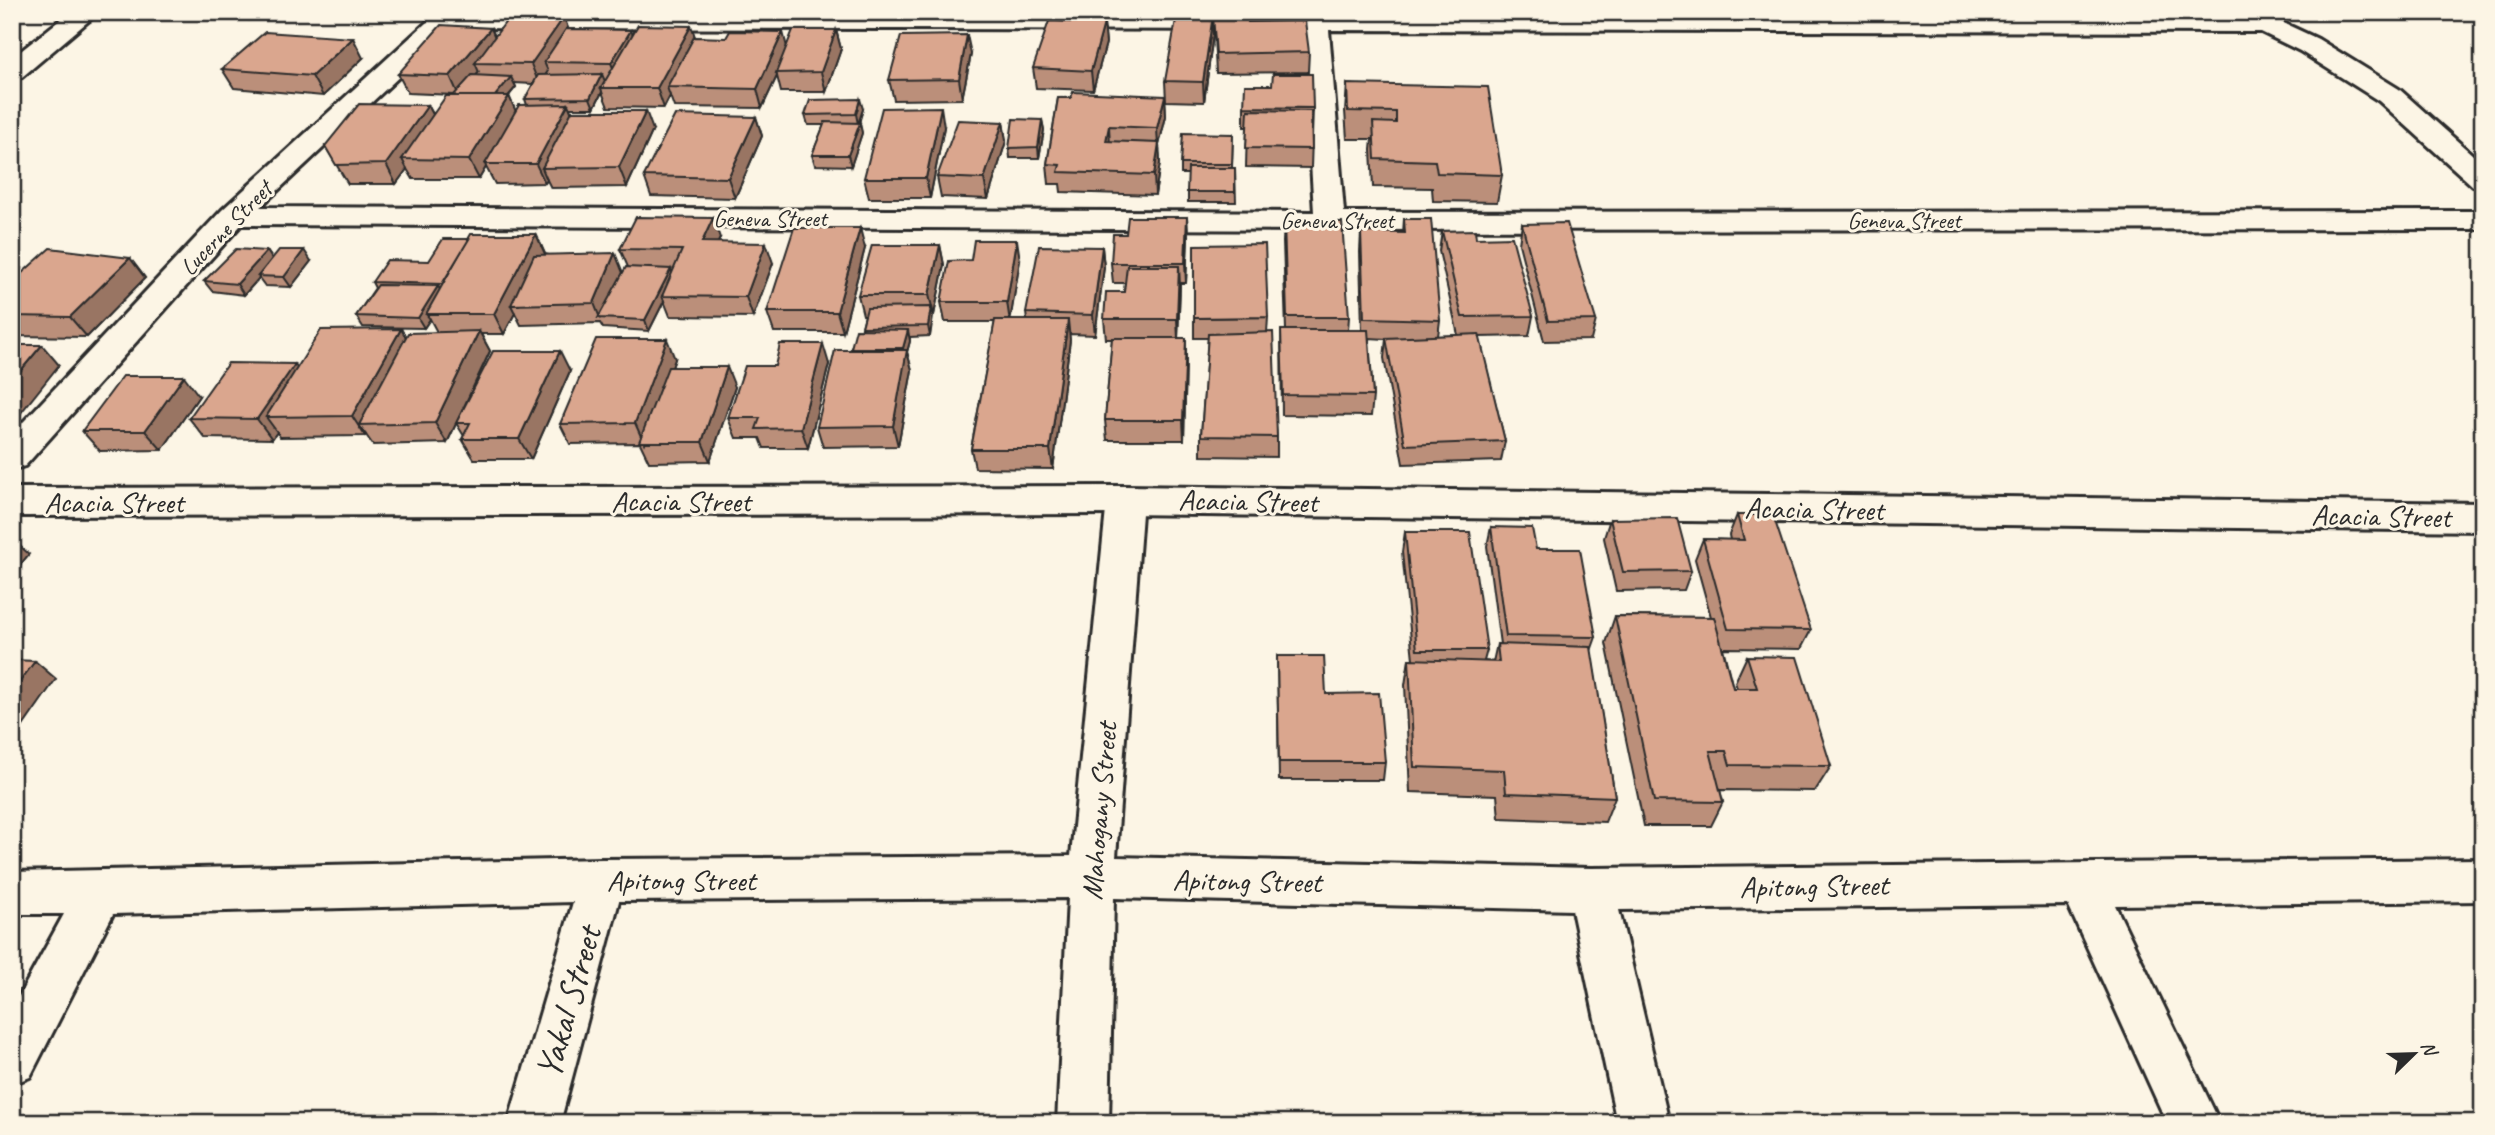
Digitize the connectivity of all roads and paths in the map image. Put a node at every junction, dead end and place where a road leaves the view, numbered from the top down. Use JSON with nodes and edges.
{"nodes":[{"id":1,"x":86,"y":12,"type":"edge"},
{"id":2,"x":449,"y":16,"type":"edge"},
{"id":3,"x":2262,"y":18,"type":"edge"},
{"id":4,"x":1315,"y":20,"type":"junction"},
{"id":5,"x":12,"y":71,"type":"edge"},
{"id":6,"x":2483,"y":180,"type":"edge"},
{"id":7,"x":233,"y":216,"type":"junction"},
{"id":8,"x":2483,"y":220,"type":"edge"},
{"id":9,"x":1330,"y":221,"type":"junction"},
{"id":10,"x":12,"y":457,"type":"edge"},
{"id":11,"x":1125,"y":500,"type":"junction"},
{"id":12,"x":12,"y":502,"type":"edge"},
{"id":13,"x":2483,"y":517,"type":"edge"},
{"id":14,"x":1092,"y":877,"type":"junction"},
{"id":15,"x":603,"y":880,"type":"junction"},
{"id":16,"x":2483,"y":880,"type":"edge"},
{"id":17,"x":2081,"y":884,"type":"junction"},
{"id":18,"x":1591,"y":889,"type":"junction"},
{"id":19,"x":12,"y":893,"type":"edge"},
{"id":20,"x":100,"y":893,"type":"junction"},
{"id":21,"x":12,"y":1059,"type":"edge"},
{"id":22,"x":534,"y":1123,"type":"edge"},
{"id":23,"x":1083,"y":1123,"type":"edge"},
{"id":24,"x":1643,"y":1123,"type":"edge"},
{"id":25,"x":2194,"y":1123,"type":"edge"}],
"edges":[{"from":1,"to":5,"type":"street"},
{"from":2,"to":4,"type":"street"},
{"from":2,"to":7,"type":"street","name":"Lucerne Street"},
{"from":3,"to":4,"type":"street"},
{"from":3,"to":6,"type":"street"},
{"from":4,"to":9,"type":"street"},
{"from":7,"to":9,"type":"street","name":"Geneva Street"},
{"from":7,"to":10,"type":"street","name":"Lucerne Street"},
{"from":8,"to":9,"type":"street","name":"Geneva Street"},
{"from":11,"to":12,"type":"street","name":"Acacia Street"},
{"from":11,"to":13,"type":"street","name":"Acacia Street"},
{"from":11,"to":14,"type":"street","name":"Mahogany Street"},
{"from":14,"to":15,"type":"street","name":"Apitong Street"},
{"from":14,"to":18,"type":"street","name":"Apitong Street"},
{"from":14,"to":23,"type":"street","name":"Mahogany Street"},
{"from":15,"to":20,"type":"street","name":"Apitong Street"},
{"from":15,"to":22,"type":"street","name":"Yakal Street"},
{"from":16,"to":17,"type":"street","name":"Apitong Street"},
{"from":17,"to":18,"type":"street","name":"Apitong Street"},
{"from":17,"to":25,"type":"street"},
{"from":18,"to":24,"type":"street"},
{"from":19,"to":20,"type":"street","name":"Apitong Street"},
{"from":20,"to":21,"type":"street"}]}
